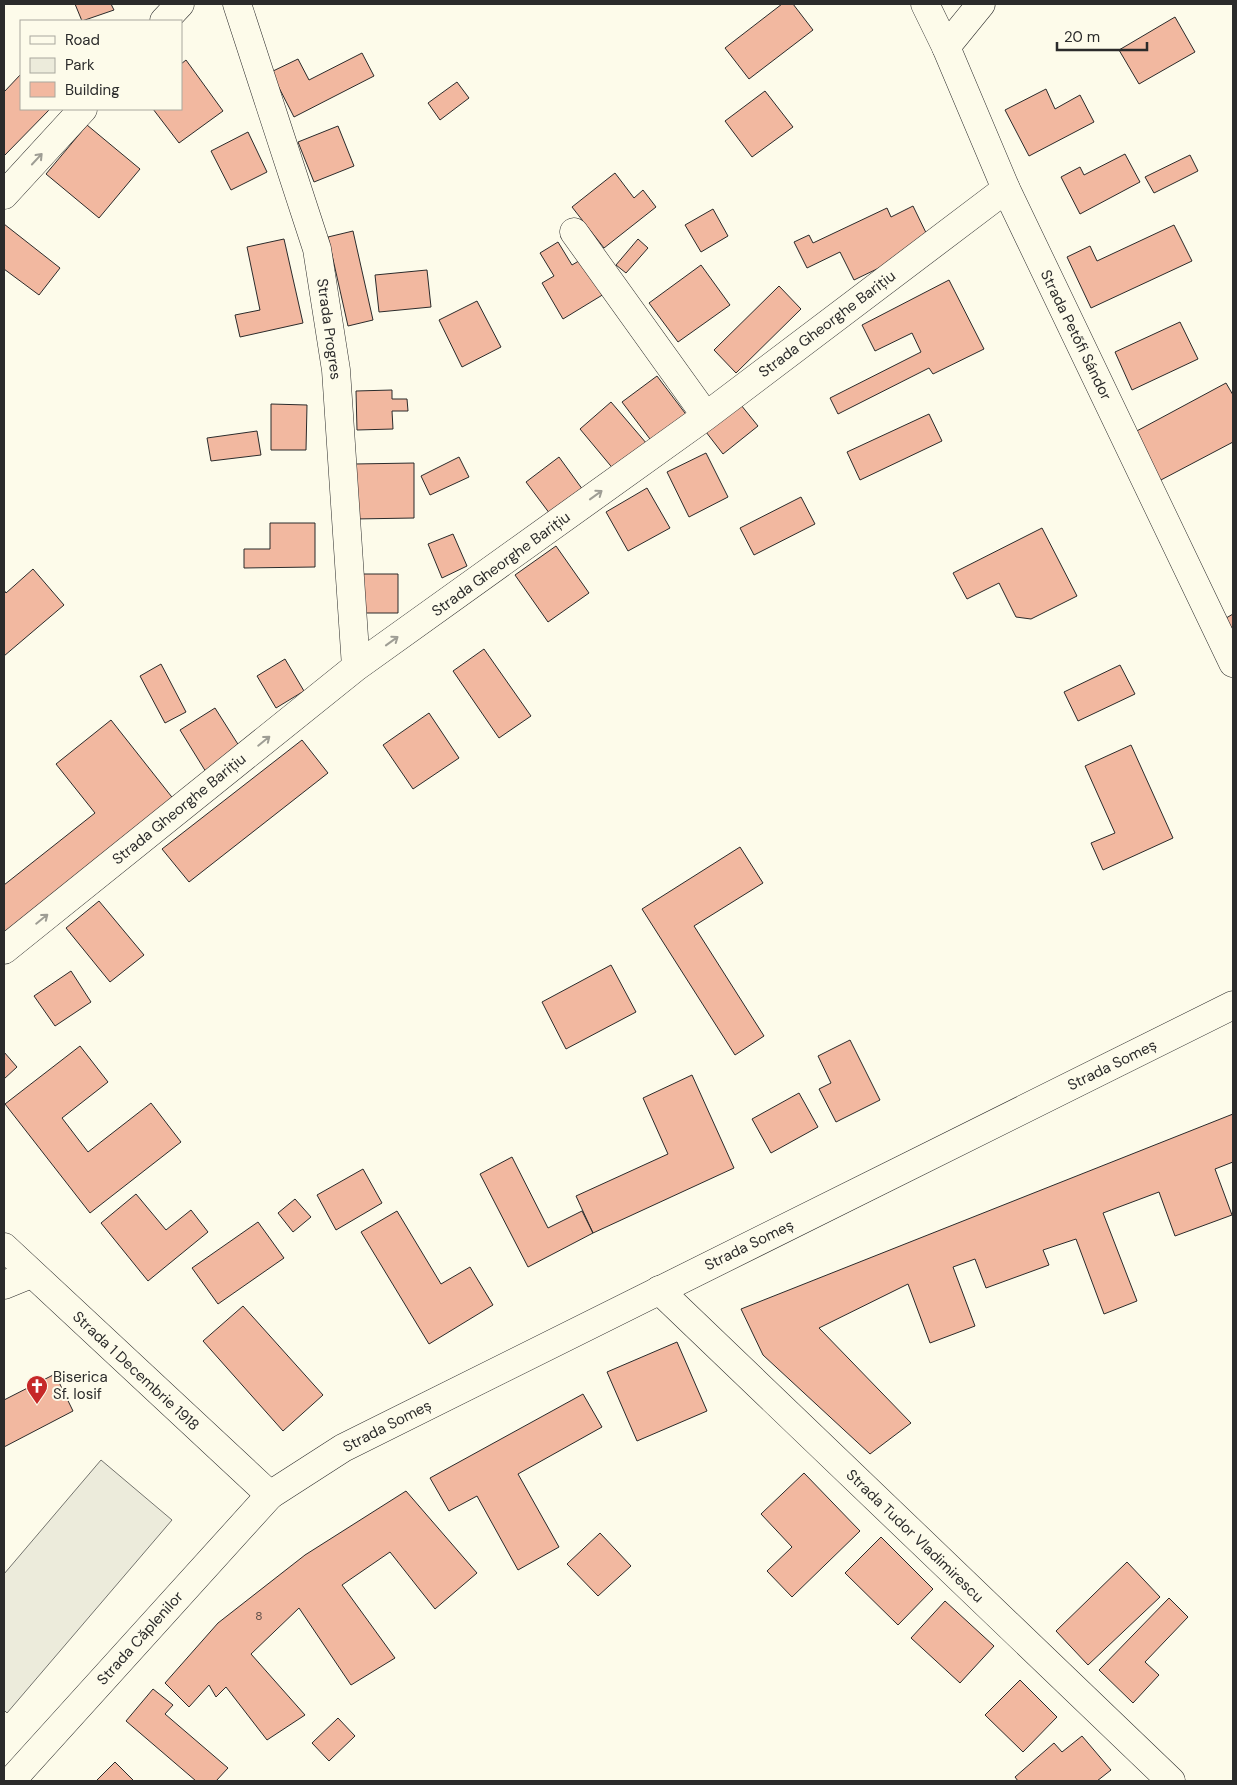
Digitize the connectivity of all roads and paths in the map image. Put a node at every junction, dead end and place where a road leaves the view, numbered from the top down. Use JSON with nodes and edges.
{"nodes":[{"id":1,"x":180,"y":4,"type":"edge"},
{"id":2,"x":237,"y":4,"type":"edge"},
{"id":3,"x":925,"y":4,"type":"edge"},
{"id":4,"x":981,"y":4,"type":"edge"},
{"id":5,"x":165,"y":20,"type":"edge"},
{"id":6,"x":946,"y":47,"type":"junction"},
{"id":7,"x":82,"y":110,"type":"edge"},
{"id":8,"x":1006,"y":189,"type":"junction"},
{"id":9,"x":4,"y":195,"type":"edge"},
{"id":10,"x":574,"y":232,"type":"dead end"},
{"id":11,"x":706,"y":416,"type":"junction"},
{"id":12,"x":1233,"y":663,"type":"edge"},
{"id":13,"x":356,"y":667,"type":"junction"},
{"id":14,"x":4,"y":950,"type":"edge"},
{"id":15,"x":1233,"y":1005,"type":"edge"},
{"id":16,"x":4,"y":1247,"type":"edge"},
{"id":17,"x":31,"y":1274,"type":"junction"},
{"id":18,"x":4,"y":1285,"type":"edge"},
{"id":19,"x":659,"y":1290,"type":"junction"},
{"id":20,"x":270,"y":1495,"type":"junction"},
{"id":21,"x":10,"y":1781,"type":"edge"},
{"id":22,"x":1170,"y":1781,"type":"edge"}],
"edges":[{"from":1,"to":5,"type":"street"},
{"from":2,"to":13,"type":"street","name":"Strada Progres"},
{"from":3,"to":6,"type":"street","name":"Strada Petőfi Sándor"},
{"from":4,"to":6,"type":"street"},
{"from":6,"to":8,"type":"street","name":"Strada Petőfi Sándor"},
{"from":9,"to":7,"type":"street","one_way":true},
{"from":8,"to":11,"type":"street","name":"Strada Gheorghe Barițiu"},
{"from":8,"to":12,"type":"street","name":"Strada Petőfi Sándor"},
{"from":10,"to":11,"type":"street"},
{"from":13,"to":11,"type":"street","name":"Strada Gheorghe Barițiu","one_way":true},
{"from":14,"to":13,"type":"street","name":"Strada Gheorghe Barițiu","one_way":true},
{"from":15,"to":19,"type":"street","name":"Strada Someș"},
{"from":16,"to":17,"type":"street","name":"Strada 1 Decembrie 1918"},
{"from":17,"to":18,"type":"street"},
{"from":17,"to":20,"type":"street","name":"Strada 1 Decembrie 1918"},
{"from":19,"to":20,"type":"street","name":"Strada Someș"},
{"from":19,"to":22,"type":"street","name":"Strada Tudor Vladimirescu"},
{"from":20,"to":21,"type":"street","name":"Strada Căplenilor"}]}
